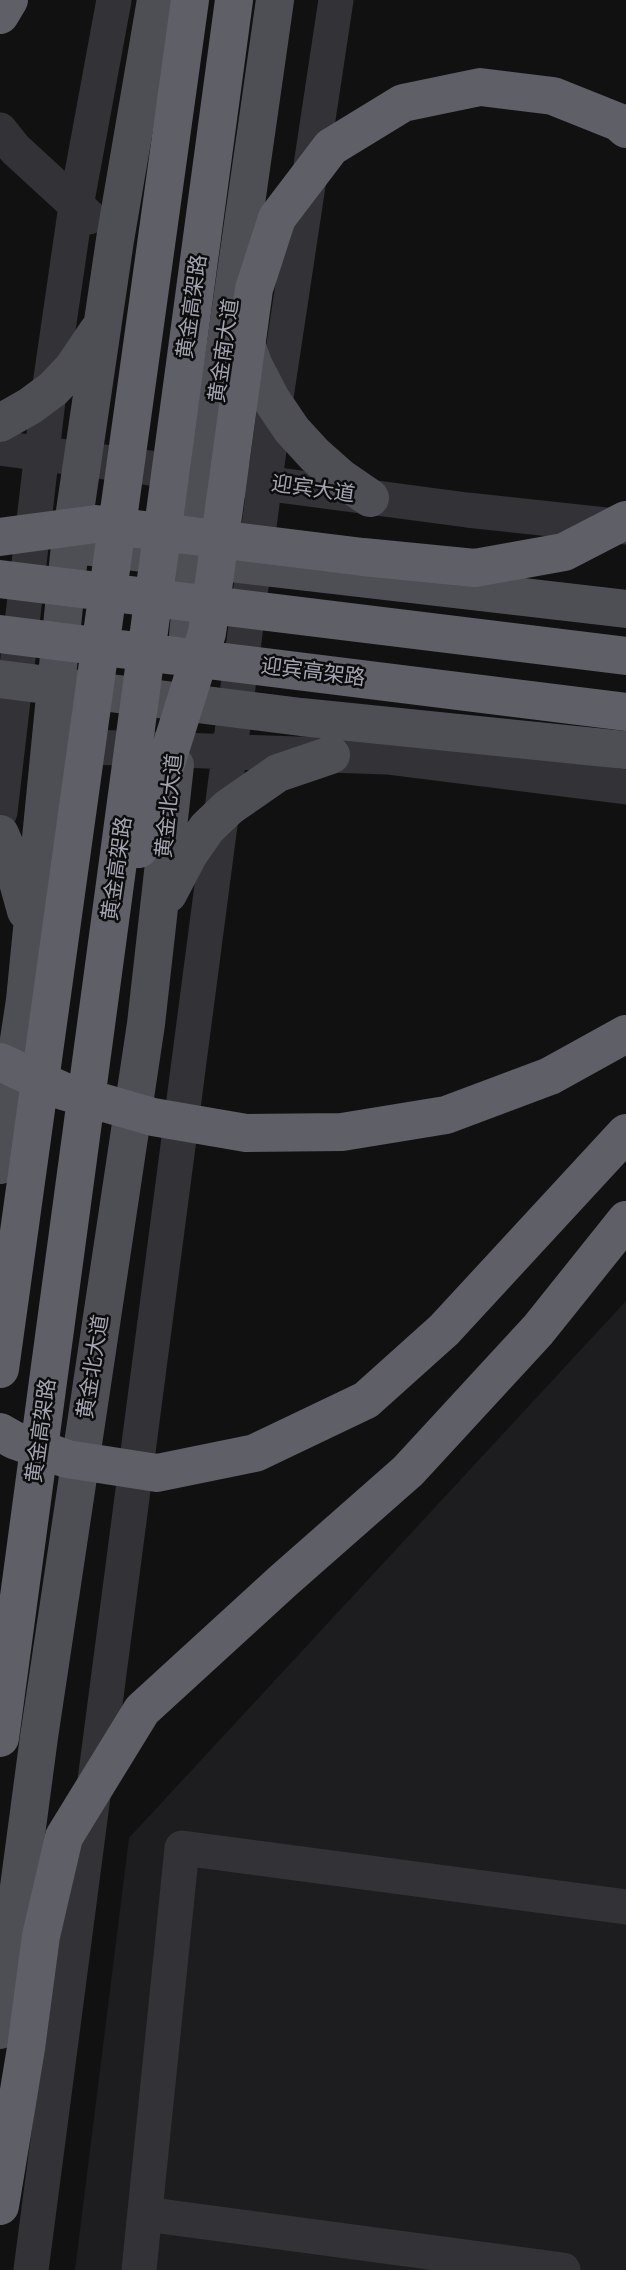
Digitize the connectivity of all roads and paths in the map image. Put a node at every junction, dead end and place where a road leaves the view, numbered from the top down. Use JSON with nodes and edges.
{"nodes":[{"id":1,"x":9,"y":0,"type":"edge"},
{"id":2,"x":114,"y":0,"type":"edge"},
{"id":3,"x":156,"y":0,"type":"edge"},
{"id":4,"x":190,"y":0,"type":"edge"},
{"id":5,"x":234,"y":0,"type":"edge"},
{"id":6,"x":275,"y":0,"type":"edge"},
{"id":7,"x":336,"y":0,"type":"edge"},
{"id":8,"x":0,"y":15,"type":"edge"},
{"id":9,"x":626,"y":129,"type":"edge"},
{"id":10,"x":0,"y":130,"type":"edge"},
{"id":11,"x":76,"y":206,"type":"junction"},
{"id":12,"x":115,"y":240,"type":"junction"},
{"id":13,"x":233,"y":295,"type":"junction"},
{"id":14,"x":103,"y":320,"type":"junction"},
{"id":15,"x":49,"y":392,"type":"junction"},
{"id":16,"x":275,"y":404,"type":"junction"},
{"id":17,"x":0,"y":423,"type":"edge"},
{"id":18,"x":0,"y":448,"type":"edge"},
{"id":19,"x":42,"y":454,"type":"junction"},
{"id":20,"x":83,"y":460,"type":"junction"},
{"id":21,"x":207,"y":476,"type":"junction"},
{"id":22,"x":264,"y":484,"type":"junction"},
{"id":23,"x":370,"y":498,"type":"junction"},
{"id":24,"x":626,"y":520,"type":"edge"},
{"id":25,"x":626,"y":527,"type":"edge"},
{"id":26,"x":10,"y":537,"type":"edge"},
{"id":27,"x":69,"y":545,"type":"junction"},
{"id":28,"x":195,"y":560,"type":"junction"},
{"id":29,"x":253,"y":566,"type":"junction"},
{"id":30,"x":0,"y":579,"type":"edge"},
{"id":31,"x":626,"y":609,"type":"edge"},
{"id":32,"x":0,"y":634,"type":"edge"},
{"id":33,"x":626,"y":656,"type":"edge"},
{"id":34,"x":8,"y":680,"type":"edge"},
{"id":35,"x":57,"y":685,"type":"junction"},
{"id":36,"x":181,"y":703,"type":"junction"},
{"id":37,"x":234,"y":709,"type":"junction"},
{"id":38,"x":626,"y":712,"type":"edge"},
{"id":39,"x":4,"y":744,"type":"edge"},
{"id":40,"x":51,"y":746,"type":"junction"},
{"id":41,"x":176,"y":750,"type":"junction"},
{"id":42,"x":626,"y":750,"type":"edge"},
{"id":43,"x":229,"y":752,"type":"junction"},
{"id":44,"x":331,"y":755,"type":"junction"},
{"id":45,"x":626,"y":787,"type":"edge"},
{"id":46,"x":0,"y":812,"type":"edge"},
{"id":47,"x":220,"y":815,"type":"junction"},
{"id":48,"x":0,"y":834,"type":"edge"},
{"id":49,"x":31,"y":936,"type":"junction"},
{"id":50,"x":155,"y":939,"type":"junction"},
{"id":51,"x":108,"y":947,"type":"junction"},
{"id":52,"x":626,"y":1034,"type":"edge"},
{"id":53,"x":0,"y":1062,"type":"edge"},
{"id":54,"x":626,"y":1133,"type":"edge"},
{"id":55,"x":0,"y":1166,"type":"edge"},
{"id":56,"x":626,"y":1220,"type":"edge"},
{"id":57,"x":0,"y":1369,"type":"edge"},
{"id":58,"x":0,"y":1432,"type":"edge"},
{"id":59,"x":0,"y":1738,"type":"edge"},
{"id":60,"x":626,"y":1907,"type":"edge"},
{"id":61,"x":0,"y":2031,"type":"edge"},
{"id":62,"x":0,"y":2206,"type":"edge"},
{"id":63,"x":145,"y":2214,"type":"junction"},
{"id":64,"x":31,"y":2270,"type":"edge"},
{"id":65,"x":139,"y":2270,"type":"edge"},
{"id":66,"x":563,"y":2270,"type":"edge"}],
"edges":[{"from":1,"to":8,"type":"highway"},
{"from":2,"to":11,"type":"street"},
{"from":3,"to":12,"type":"main road"},
{"from":4,"to":57,"type":"highway","bridge":true},
{"from":5,"to":51,"type":"highway","name":"黄金高架路","bridge":true},
{"from":6,"to":13,"type":"main road","name":"黄金南大道"},
{"from":7,"to":16,"type":"street"},
{"from":9,"to":51,"type":"highway","bridge":true},
{"from":10,"to":11,"type":"street"},
{"from":11,"to":12,"type":"street"},
{"from":11,"to":15,"type":"street"},
{"from":12,"to":14,"type":"main road"},
{"from":13,"to":16,"type":"main road"},
{"from":13,"to":21,"type":"main road","name":"黄金南大道"},
{"from":14,"to":15,"type":"main road"},
{"from":14,"to":20,"type":"main road"},
{"from":15,"to":17,"type":"main road"},
{"from":15,"to":19,"type":"street"},
{"from":16,"to":22,"type":"street"},
{"from":16,"to":23,"type":"main road"},
{"from":18,"to":19,"type":"street","name":"迎宾大道"},
{"from":19,"to":20,"type":"street","name":"迎宾大道"},
{"from":19,"to":26,"type":"street"},
{"from":20,"to":21,"type":"street","name":"迎宾大道"},
{"from":20,"to":27,"type":"main road"},
{"from":21,"to":22,"type":"street","name":"迎宾大道"},
{"from":21,"to":28,"type":"main road","name":"黄金南大道"},
{"from":22,"to":23,"type":"street","name":"迎宾大道"},
{"from":22,"to":29,"type":"street"},
{"from":23,"to":25,"type":"street","name":"迎宾大道"},
{"from":24,"to":26,"type":"highway","bridge":true},
{"from":26,"to":27,"type":"main road"},
{"from":26,"to":34,"type":"street"},
{"from":27,"to":28,"type":"main road"},
{"from":27,"to":35,"type":"main road"},
{"from":28,"to":29,"type":"main road"},
{"from":28,"to":36,"type":"main road","name":"黄金南大道"},
{"from":29,"to":31,"type":"main road"},
{"from":29,"to":37,"type":"street"},
{"from":30,"to":33,"type":"highway","bridge":true},
{"from":32,"to":38,"type":"highway","name":"迎宾高架路","bridge":true},
{"from":34,"to":35,"type":"main road"},
{"from":34,"to":39,"type":"street"},
{"from":35,"to":36,"type":"main road"},
{"from":35,"to":40,"type":"main road"},
{"from":36,"to":37,"type":"main road"},
{"from":36,"to":41,"type":"main road","name":"黄金北大道"},
{"from":37,"to":42,"type":"main road"},
{"from":37,"to":43,"type":"street"},
{"from":39,"to":40,"type":"street"},
{"from":39,"to":46,"type":"street"},
{"from":40,"to":41,"type":"street"},
{"from":40,"to":49,"type":"main road"},
{"from":41,"to":43,"type":"street"},
{"from":41,"to":50,"type":"main road","name":"黄金北大道"},
{"from":43,"to":44,"type":"street"},
{"from":43,"to":47,"type":"street"},
{"from":44,"to":45,"type":"street"},
{"from":44,"to":47,"type":"main road"},
{"from":47,"to":50,"type":"main road"},
{"from":47,"to":64,"type":"street"},
{"from":48,"to":49,"type":"main road"},
{"from":49,"to":55,"type":"main road"},
{"from":50,"to":61,"type":"main road","name":"黄金北大道"},
{"from":51,"to":59,"type":"highway","name":"黄金高架路","bridge":true},
{"from":52,"to":53,"type":"highway","bridge":true},
{"from":54,"to":58,"type":"highway","bridge":true},
{"from":56,"to":62,"type":"highway","bridge":true},
{"from":60,"to":63,"type":"street"},
{"from":63,"to":65,"type":"street"},
{"from":63,"to":66,"type":"street"}]}
